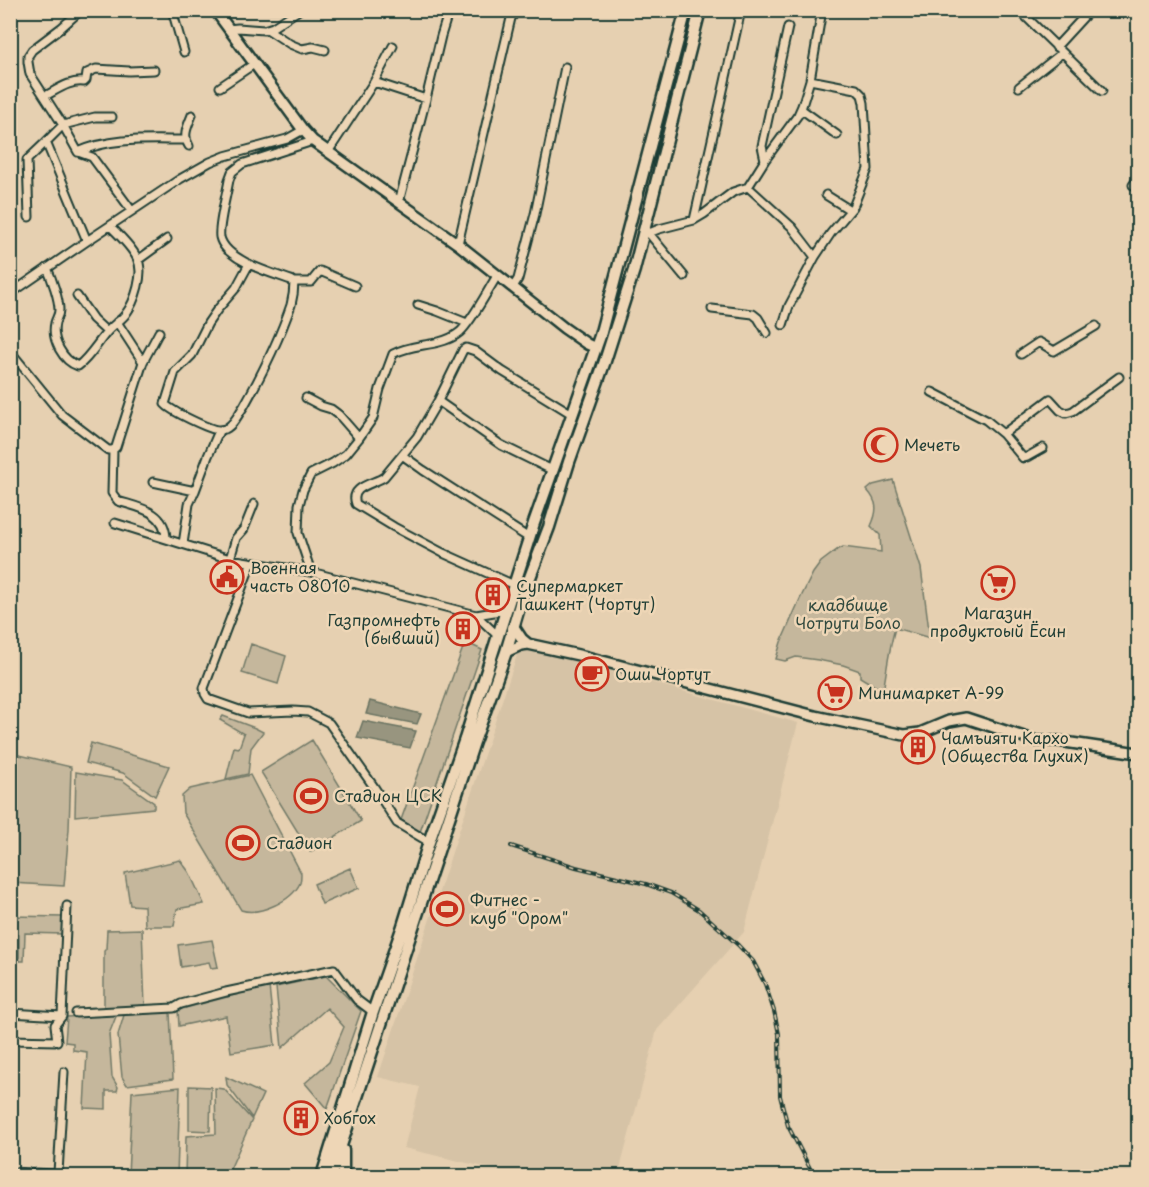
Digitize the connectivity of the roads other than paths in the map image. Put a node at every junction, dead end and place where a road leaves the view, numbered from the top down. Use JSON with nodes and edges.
{"nodes":[{"id":1,"x":81,"y":10,"type":"edge"},
{"id":2,"x":172,"y":10,"type":"edge"},
{"id":3,"x":214,"y":10,"type":"edge"},
{"id":4,"x":299,"y":10,"type":"edge"},
{"id":5,"x":449,"y":10,"type":"edge"},
{"id":6,"x":528,"y":10,"type":"edge"},
{"id":7,"x":686,"y":10,"type":"edge"},
{"id":8,"x":700,"y":10,"type":"edge"},
{"id":9,"x":741,"y":10,"type":"edge"},
{"id":10,"x":822,"y":10,"type":"edge"},
{"id":11,"x":1019,"y":10,"type":"edge"},
{"id":12,"x":1090,"y":10,"type":"edge"},
{"id":13,"x":788,"y":27,"type":"dead end"},
{"id":14,"x":228,"y":28,"type":"junction"},
{"id":15,"x":267,"y":29,"type":"junction"},
{"id":16,"x":393,"y":46,"type":"dead end"},
{"id":17,"x":325,"y":50,"type":"dead end"},
{"id":18,"x":1059,"y":50,"type":"junction"},
{"id":19,"x":184,"y":52,"type":"dead end"},
{"id":20,"x":254,"y":64,"type":"junction"},
{"id":21,"x":566,"y":67,"type":"dead end"},
{"id":22,"x":154,"y":70,"type":"dead end"},
{"id":23,"x":810,"y":80,"type":"junction"},
{"id":24,"x":374,"y":82,"type":"junction"},
{"id":25,"x":220,"y":87,"type":"dead end"},
{"id":26,"x":1019,"y":87,"type":"dead end"},
{"id":27,"x":1102,"y":91,"type":"dead end"},
{"id":28,"x":45,"y":96,"type":"junction"},
{"id":29,"x":426,"y":99,"type":"junction"},
{"id":30,"x":801,"y":109,"type":"junction"},
{"id":31,"x":192,"y":116,"type":"dead end"},
{"id":32,"x":112,"y":117,"type":"dead end"},
{"id":33,"x":63,"y":125,"type":"junction"},
{"id":34,"x":303,"y":130,"type":"junction"},
{"id":35,"x":837,"y":135,"type":"dead end"},
{"id":36,"x":313,"y":141,"type":"junction"},
{"id":37,"x":46,"y":142,"type":"junction"},
{"id":38,"x":78,"y":152,"type":"junction"},
{"id":39,"x":328,"y":152,"type":"junction"},
{"id":40,"x":765,"y":160,"type":"junction"},
{"id":41,"x":1138,"y":179,"type":"edge"},
{"id":42,"x":1133,"y":185,"type":"dead end"},
{"id":43,"x":748,"y":187,"type":"junction"},
{"id":44,"x":826,"y":195,"type":"dead end"},
{"id":45,"x":399,"y":202,"type":"junction"},
{"id":46,"x":850,"y":210,"type":"junction"},
{"id":47,"x":132,"y":211,"type":"junction"},
{"id":48,"x":29,"y":217,"type":"dead end"},
{"id":49,"x":694,"y":220,"type":"junction"},
{"id":50,"x":110,"y":226,"type":"junction"},
{"id":51,"x":647,"y":231,"type":"junction"},
{"id":52,"x":167,"y":239,"type":"dead end"},
{"id":53,"x":87,"y":241,"type":"junction"},
{"id":54,"x":458,"y":244,"type":"junction"},
{"id":55,"x":815,"y":257,"type":"junction"},
{"id":56,"x":138,"y":260,"type":"junction"},
{"id":57,"x":249,"y":264,"type":"junction"},
{"id":58,"x":47,"y":268,"type":"junction"},
{"id":59,"x":497,"y":276,"type":"junction"},
{"id":60,"x":684,"y":276,"type":"dead end"},
{"id":61,"x":294,"y":282,"type":"junction"},
{"id":62,"x":355,"y":286,"type":"dead end"},
{"id":63,"x":513,"y":287,"type":"junction"},
{"id":64,"x":613,"y":290,"type":"junction"},
{"id":65,"x":10,"y":294,"type":"edge"},
{"id":66,"x":626,"y":294,"type":"junction"},
{"id":67,"x":77,"y":296,"type":"dead end"},
{"id":68,"x":418,"y":305,"type":"dead end"},
{"id":69,"x":712,"y":309,"type":"dead end"},
{"id":70,"x":117,"y":322,"type":"junction"},
{"id":71,"x":467,"y":323,"type":"junction"},
{"id":72,"x":783,"y":325,"type":"dead end"},
{"id":73,"x":1096,"y":326,"type":"dead end"},
{"id":74,"x":107,"y":332,"type":"junction"},
{"id":75,"x":159,"y":332,"type":"dead end"},
{"id":76,"x":767,"y":333,"type":"dead end"},
{"id":77,"x":596,"y":348,"type":"junction"},
{"id":78,"x":10,"y":351,"type":"edge"},
{"id":79,"x":1021,"y":354,"type":"dead end"},
{"id":80,"x":142,"y":362,"type":"junction"},
{"id":81,"x":1119,"y":377,"type":"dead end"},
{"id":82,"x":932,"y":392,"type":"dead end"},
{"id":83,"x":306,"y":398,"type":"dead end"},
{"id":84,"x":438,"y":401,"type":"junction"},
{"id":85,"x":572,"y":414,"type":"junction"},
{"id":86,"x":219,"y":430,"type":"junction"},
{"id":87,"x":1003,"y":434,"type":"junction"},
{"id":88,"x":359,"y":438,"type":"junction"},
{"id":89,"x":1043,"y":448,"type":"dead end"},
{"id":90,"x":113,"y":450,"type":"junction"},
{"id":91,"x":402,"y":455,"type":"junction"},
{"id":92,"x":552,"y":470,"type":"junction"},
{"id":93,"x":153,"y":482,"type":"dead end"},
{"id":94,"x":195,"y":491,"type":"junction"},
{"id":95,"x":254,"y":504,"type":"dead end"},
{"id":96,"x":115,"y":523,"type":"dead end"},
{"id":97,"x":534,"y":523,"type":"junction"},
{"id":98,"x":549,"y":527,"type":"junction"},
{"id":99,"x":166,"y":538,"type":"junction"},
{"id":100,"x":529,"y":538,"type":"junction"},
{"id":101,"x":183,"y":544,"type":"junction"},
{"id":102,"x":230,"y":560,"type":"junction"},
{"id":103,"x":251,"y":564,"type":"junction"},
{"id":104,"x":311,"y":572,"type":"junction"},
{"id":105,"x":514,"y":585,"type":"junction"},
{"id":106,"x":506,"y":610,"type":"junction"},
{"id":107,"x":476,"y":615,"type":"junction"},
{"id":108,"x":514,"y":627,"type":"junction"},
{"id":109,"x":498,"y":636,"type":"junction"},
{"id":110,"x":528,"y":644,"type":"junction"},
{"id":111,"x":506,"y":652,"type":"junction"},
{"id":112,"x":469,"y":740,"type":"junction"},
{"id":113,"x":1138,"y":753,"type":"edge"},
{"id":114,"x":429,"y":842,"type":"junction"},
{"id":115,"x":67,"y":906,"type":"dead end"},
{"id":116,"x":373,"y":1012,"type":"junction"},
{"id":117,"x":10,"y":1013,"type":"edge"},
{"id":118,"x":76,"y":1013,"type":"dead end"},
{"id":119,"x":62,"y":1016,"type":"junction"},
{"id":120,"x":10,"y":1040,"type":"edge"},
{"id":121,"x":64,"y":1072,"type":"dead end"},
{"id":122,"x":341,"y":1137,"type":"junction"},
{"id":123,"x":10,"y":1172,"type":"edge"},
{"id":124,"x":324,"y":1175,"type":"edge"},
{"id":125,"x":343,"y":1176,"type":"edge"}],
"edges":[{"from":1,"to":28,"type":"street"},
{"from":2,"to":19,"type":"street"},
{"from":3,"to":14,"type":"street"},
{"from":4,"to":15,"type":"street"},
{"from":5,"to":29,"type":"street"},
{"from":6,"to":54,"type":"street"},
{"from":7,"to":64,"type":"main road"},
{"from":8,"to":51,"type":"main road"},
{"from":9,"to":49,"type":"street"},
{"from":10,"to":23,"type":"street"},
{"from":11,"to":18,"type":"street"},
{"from":12,"to":18,"type":"street"},
{"from":13,"to":40,"type":"street"},
{"from":14,"to":15,"type":"street"},
{"from":14,"to":20,"type":"street"},
{"from":15,"to":17,"type":"street"},
{"from":16,"to":24,"type":"street"},
{"from":18,"to":26,"type":"street"},
{"from":18,"to":27,"type":"street"},
{"from":20,"to":25,"type":"street"},
{"from":20,"to":34,"type":"street"},
{"from":21,"to":63,"type":"street"},
{"from":22,"to":28,"type":"street"},
{"from":23,"to":30,"type":"street"},
{"from":23,"to":46,"type":"street"},
{"from":24,"to":29,"type":"street"},
{"from":24,"to":39,"type":"street"},
{"from":28,"to":33,"type":"street"},
{"from":29,"to":45,"type":"street"},
{"from":30,"to":35,"type":"street"},
{"from":30,"to":40,"type":"street"},
{"from":31,"to":38,"type":"street"},
{"from":32,"to":33,"type":"street"},
{"from":33,"to":37,"type":"street"},
{"from":33,"to":38,"type":"street"},
{"from":34,"to":36,"type":"street"},
{"from":34,"to":47,"type":"street"},
{"from":36,"to":39,"type":"street"},
{"from":36,"to":57,"type":"street"},
{"from":37,"to":48,"type":"street"},
{"from":37,"to":53,"type":"street"},
{"from":38,"to":47,"type":"street"},
{"from":39,"to":45,"type":"street"},
{"from":40,"to":43,"type":"street"},
{"from":41,"to":42,"type":"street"},
{"from":43,"to":49,"type":"street"},
{"from":43,"to":55,"type":"street"},
{"from":44,"to":46,"type":"street"},
{"from":45,"to":54,"type":"street"},
{"from":46,"to":55,"type":"street"},
{"from":47,"to":50,"type":"street"},
{"from":49,"to":51,"type":"street"},
{"from":50,"to":53,"type":"street"},
{"from":50,"to":56,"type":"street"},
{"from":51,"to":60,"type":"street"},
{"from":51,"to":66,"type":"main road"},
{"from":52,"to":56,"type":"street"},
{"from":53,"to":58,"type":"street"},
{"from":54,"to":59,"type":"street"},
{"from":55,"to":72,"type":"street"},
{"from":56,"to":70,"type":"street"},
{"from":57,"to":61,"type":"street"},
{"from":57,"to":86,"type":"street"},
{"from":58,"to":65,"type":"street"},
{"from":58,"to":74,"type":"street"},
{"from":59,"to":63,"type":"street"},
{"from":59,"to":71,"type":"street"},
{"from":61,"to":62,"type":"street"},
{"from":61,"to":86,"type":"street"},
{"from":63,"to":77,"type":"street"},
{"from":64,"to":66,"type":"main road"},
{"from":64,"to":77,"type":"main road"},
{"from":66,"to":98,"type":"main road"},
{"from":67,"to":74,"type":"street"},
{"from":68,"to":71,"type":"street"},
{"from":69,"to":76,"type":"street"},
{"from":70,"to":74,"type":"street"},
{"from":70,"to":80,"type":"street"},
{"from":71,"to":88,"type":"street"},
{"from":73,"to":79,"type":"street"},
{"from":75,"to":80,"type":"street"},
{"from":77,"to":85,"type":"main road"},
{"from":78,"to":90,"type":"street"},
{"from":80,"to":90,"type":"street"},
{"from":81,"to":87,"type":"street"},
{"from":82,"to":87,"type":"street"},
{"from":83,"to":88,"type":"street"},
{"from":84,"to":85,"type":"street"},
{"from":84,"to":91,"type":"street"},
{"from":84,"to":92,"type":"street"},
{"from":85,"to":92,"type":"main road"},
{"from":86,"to":94,"type":"street"},
{"from":87,"to":89,"type":"street"},
{"from":88,"to":104,"type":"street"},
{"from":90,"to":99,"type":"street"},
{"from":91,"to":100,"type":"street"},
{"from":91,"to":105,"type":"street"},
{"from":92,"to":97,"type":"main road"},
{"from":93,"to":94,"type":"street"},
{"from":94,"to":101,"type":"street"},
{"from":95,"to":102,"type":"street"},
{"from":96,"to":99,"type":"street"},
{"from":97,"to":98,"type":"main road"},
{"from":97,"to":100,"type":"main road"},
{"from":98,"to":108,"type":"main road"},
{"from":99,"to":101,"type":"street"},
{"from":100,"to":105,"type":"main road"},
{"from":101,"to":102,"type":"street"},
{"from":102,"to":103,"type":"street"},
{"from":103,"to":104,"type":"street"},
{"from":103,"to":114,"type":"street"},
{"from":104,"to":107,"type":"street"},
{"from":105,"to":106,"type":"main road"},
{"from":106,"to":107,"type":"street"},
{"from":106,"to":109,"type":"main road"},
{"from":107,"to":109,"type":"street"},
{"from":108,"to":110,"type":"street"},
{"from":108,"to":111,"type":"main road"},
{"from":109,"to":112,"type":"main road"},
{"from":110,"to":111,"type":"street"},
{"from":110,"to":113,"type":"street"},
{"from":111,"to":112,"type":"main road"},
{"from":112,"to":114,"type":"main road"},
{"from":112,"to":122,"type":"main road"},
{"from":114,"to":116,"type":"main road"},
{"from":115,"to":119,"type":"street"},
{"from":116,"to":118,"type":"street"},
{"from":116,"to":122,"type":"main road"},
{"from":117,"to":119,"type":"street"},
{"from":119,"to":120,"type":"street"},
{"from":121,"to":123,"type":"street"},
{"from":122,"to":124,"type":"main road"},
{"from":122,"to":125,"type":"main road"}]}
